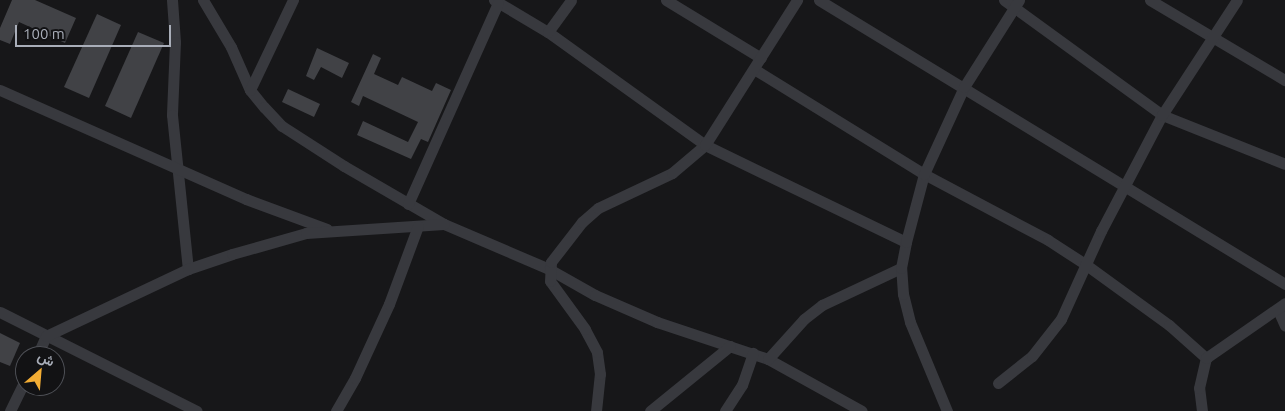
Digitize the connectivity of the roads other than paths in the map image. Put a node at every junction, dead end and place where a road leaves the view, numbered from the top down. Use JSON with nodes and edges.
{"nodes":[{"id":1,"x":172,"y":0,"type":"edge"},
{"id":2,"x":203,"y":0,"type":"edge"},
{"id":3,"x":292,"y":0,"type":"edge"},
{"id":4,"x":571,"y":0,"type":"edge"},
{"id":5,"x":666,"y":0,"type":"edge"},
{"id":6,"x":797,"y":0,"type":"edge"},
{"id":7,"x":819,"y":0,"type":"edge"},
{"id":8,"x":1004,"y":0,"type":"edge"},
{"id":9,"x":1150,"y":0,"type":"edge"},
{"id":10,"x":1237,"y":0,"type":"edge"},
{"id":11,"x":496,"y":1,"type":"edge"},
{"id":12,"x":1017,"y":4,"type":"edge"},
{"id":13,"x":548,"y":32,"type":"junction"},
{"id":14,"x":1214,"y":40,"type":"junction"},
{"id":15,"x":761,"y":58,"type":"junction"},
{"id":16,"x":754,"y":69,"type":"junction"},
{"id":17,"x":1285,"y":80,"type":"edge"},
{"id":18,"x":964,"y":88,"type":"junction"},
{"id":19,"x":0,"y":90,"type":"edge"},
{"id":20,"x":250,"y":90,"type":"junction"},
{"id":21,"x":1162,"y":115,"type":"junction"},
{"id":22,"x":705,"y":145,"type":"junction"},
{"id":23,"x":1285,"y":164,"type":"edge"},
{"id":24,"x":178,"y":168,"type":"junction"},
{"id":25,"x":924,"y":174,"type":"junction"},
{"id":26,"x":1124,"y":187,"type":"junction"},
{"id":27,"x":408,"y":204,"type":"junction"},
{"id":28,"x":444,"y":224,"type":"junction"},
{"id":29,"x":418,"y":226,"type":"junction"},
{"id":30,"x":331,"y":230,"type":"junction"},
{"id":31,"x":906,"y":242,"type":"junction"},
{"id":32,"x":1085,"y":264,"type":"junction"},
{"id":33,"x":901,"y":268,"type":"junction"},
{"id":34,"x":188,"y":269,"type":"junction"},
{"id":35,"x":549,"y":269,"type":"junction"},
{"id":36,"x":1285,"y":284,"type":"edge"},
{"id":37,"x":1281,"y":307,"type":"edge"},
{"id":38,"x":0,"y":312,"type":"edge"},
{"id":39,"x":1285,"y":326,"type":"edge"},
{"id":40,"x":46,"y":336,"type":"junction"},
{"id":41,"x":41,"y":346,"type":"edge"},
{"id":42,"x":730,"y":346,"type":"junction"},
{"id":43,"x":753,"y":353,"type":"junction"},
{"id":44,"x":1206,"y":358,"type":"junction"},
{"id":45,"x":768,"y":360,"type":"junction"},
{"id":46,"x":998,"y":383,"type":"dead end"},
{"id":47,"x":17,"y":396,"type":"edge"},
{"id":48,"x":10,"y":411,"type":"edge"},
{"id":49,"x":197,"y":411,"type":"edge"},
{"id":50,"x":336,"y":411,"type":"edge"},
{"id":51,"x":596,"y":411,"type":"edge"},
{"id":52,"x":650,"y":411,"type":"edge"},
{"id":53,"x":725,"y":411,"type":"edge"},
{"id":54,"x":862,"y":411,"type":"edge"},
{"id":55,"x":947,"y":411,"type":"edge"},
{"id":56,"x":1202,"y":411,"type":"edge"}],
"edges":[{"from":1,"to":24,"type":"street"},
{"from":2,"to":20,"type":"street"},
{"from":3,"to":20,"type":"street"},
{"from":4,"to":13,"type":"street"},
{"from":5,"to":15,"type":"street"},
{"from":6,"to":15,"type":"street"},
{"from":7,"to":18,"type":"street"},
{"from":8,"to":12,"type":"street"},
{"from":9,"to":14,"type":"street"},
{"from":10,"to":14,"type":"street"},
{"from":11,"to":13,"type":"street"},
{"from":11,"to":27,"type":"street"},
{"from":12,"to":18,"type":"street"},
{"from":12,"to":21,"type":"street"},
{"from":13,"to":22,"type":"street"},
{"from":14,"to":17,"type":"street"},
{"from":14,"to":21,"type":"street"},
{"from":15,"to":16,"type":"street"},
{"from":16,"to":22,"type":"street"},
{"from":16,"to":25,"type":"street"},
{"from":18,"to":25,"type":"street"},
{"from":18,"to":26,"type":"street"},
{"from":19,"to":24,"type":"street"},
{"from":20,"to":27,"type":"street"},
{"from":21,"to":23,"type":"street"},
{"from":21,"to":26,"type":"street"},
{"from":22,"to":31,"type":"street"},
{"from":22,"to":35,"type":"street"},
{"from":24,"to":30,"type":"street"},
{"from":24,"to":34,"type":"street"},
{"from":25,"to":31,"type":"street"},
{"from":25,"to":32,"type":"street"},
{"from":26,"to":32,"type":"street"},
{"from":26,"to":36,"type":"street"},
{"from":27,"to":28,"type":"street"},
{"from":28,"to":29,"type":"street"},
{"from":28,"to":35,"type":"street"},
{"from":29,"to":30,"type":"street"},
{"from":29,"to":50,"type":"street"},
{"from":30,"to":34,"type":"street"},
{"from":31,"to":33,"type":"street"},
{"from":32,"to":44,"type":"street"},
{"from":32,"to":46,"type":"street"},
{"from":33,"to":45,"type":"street"},
{"from":33,"to":55,"type":"street"},
{"from":34,"to":40,"type":"street"},
{"from":35,"to":42,"type":"street"},
{"from":35,"to":51,"type":"street"},
{"from":37,"to":39,"type":"street"},
{"from":37,"to":44,"type":"street"},
{"from":38,"to":40,"type":"street"},
{"from":40,"to":41,"type":"street"},
{"from":40,"to":49,"type":"street"},
{"from":42,"to":43,"type":"street"},
{"from":42,"to":52,"type":"street"},
{"from":43,"to":45,"type":"street"},
{"from":43,"to":53,"type":"street"},
{"from":44,"to":56,"type":"street"},
{"from":45,"to":54,"type":"street"},
{"from":47,"to":48,"type":"street"}]}
